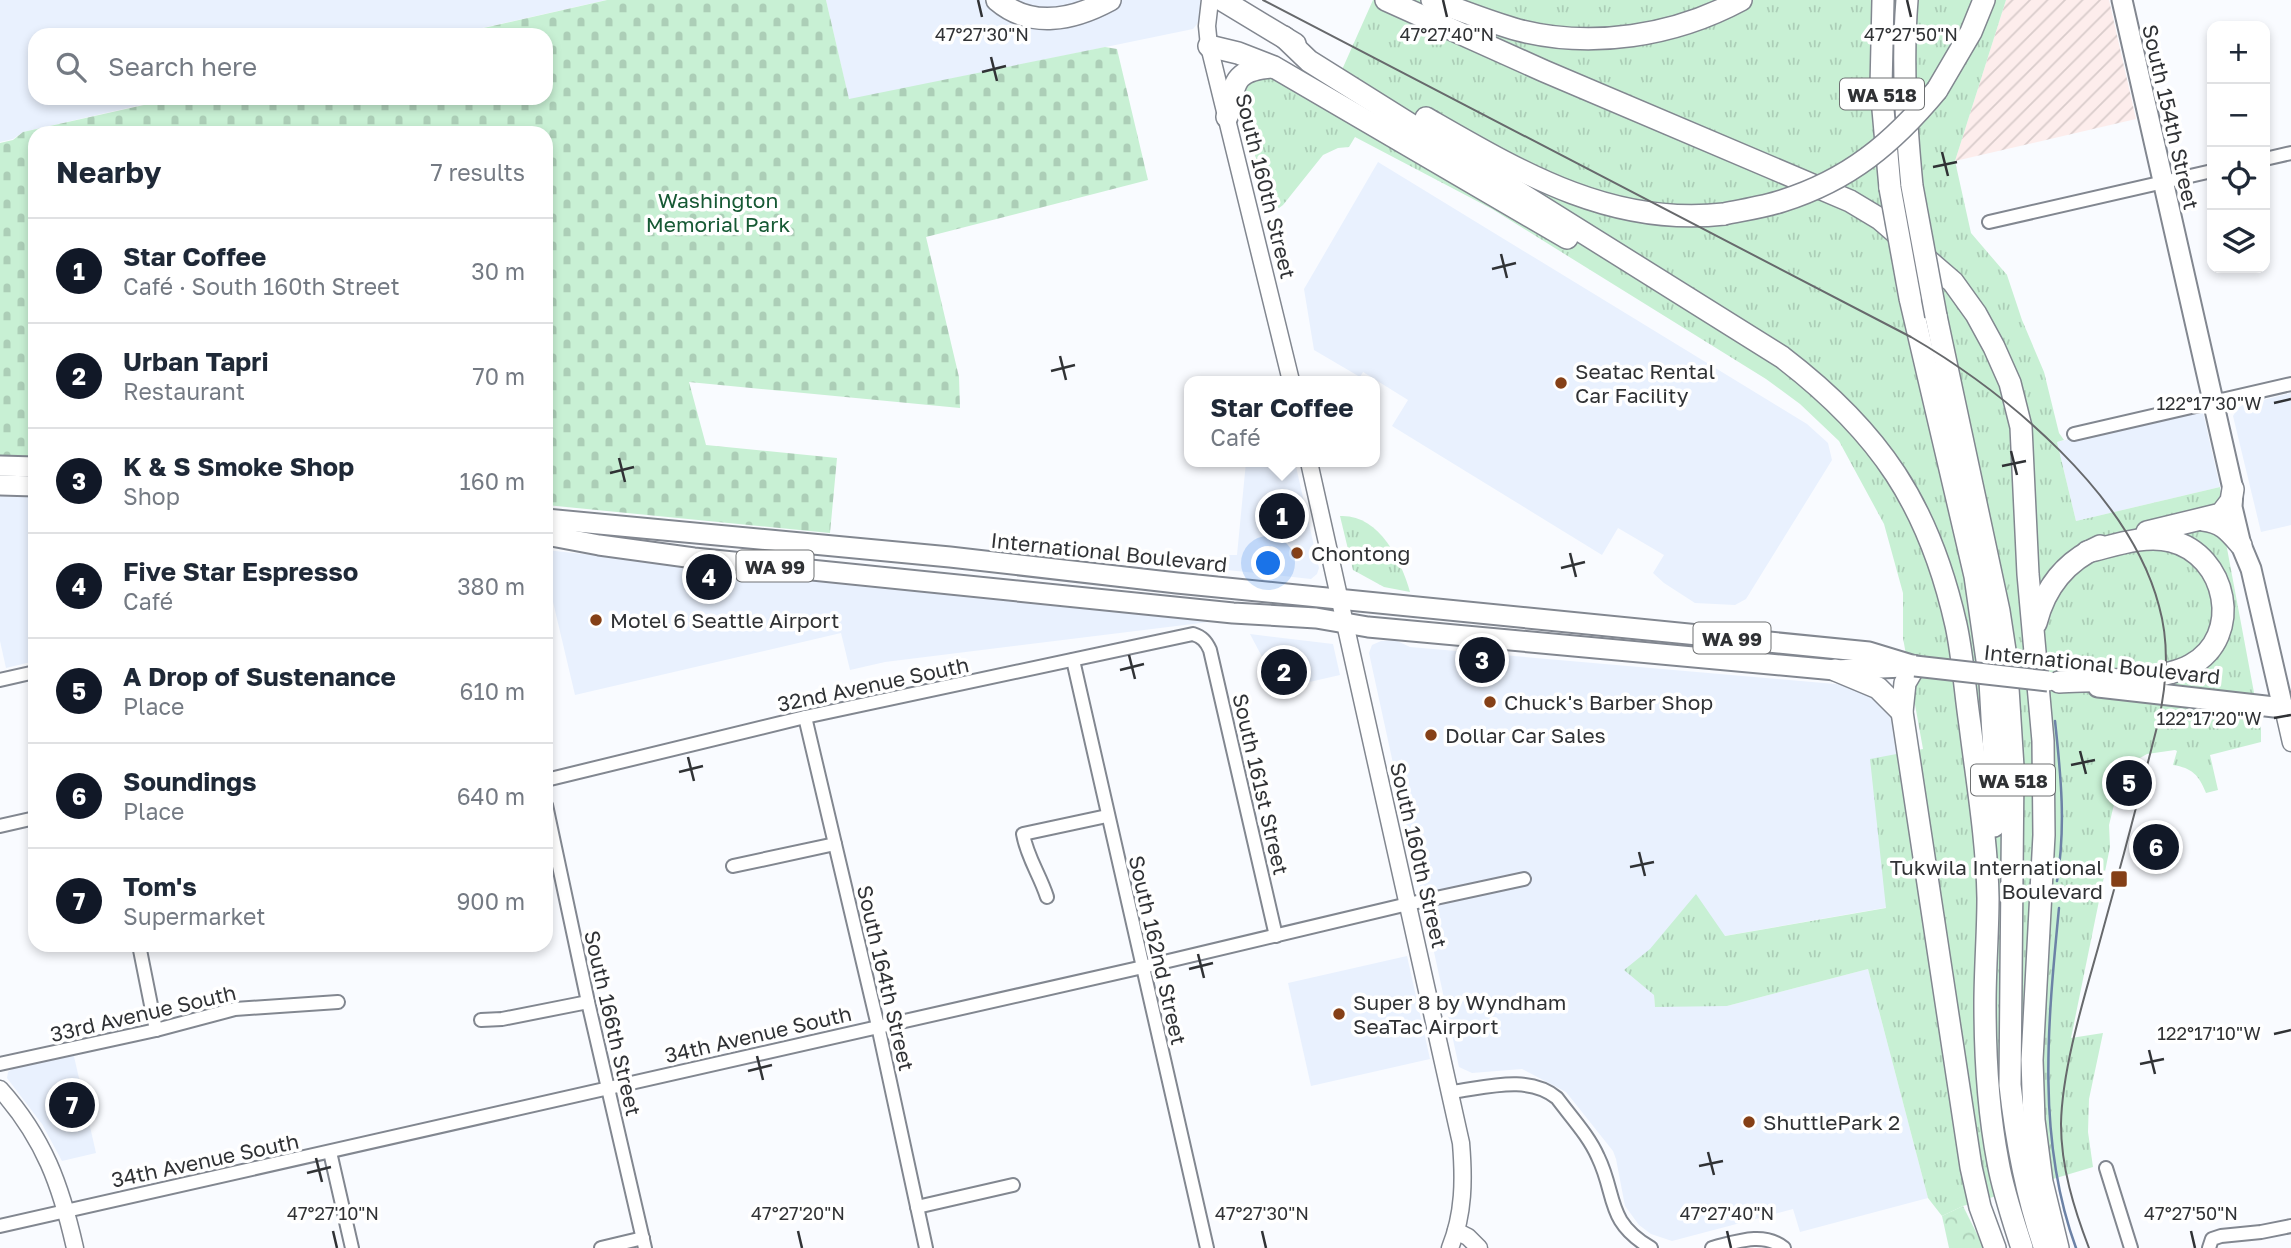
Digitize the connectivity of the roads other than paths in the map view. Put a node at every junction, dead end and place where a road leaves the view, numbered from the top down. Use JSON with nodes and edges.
{"nodes":[{"id":1,"x":997,"y":0,"type":"edge"},
{"id":2,"x":1110,"y":0,"type":"edge"},
{"id":3,"x":1386,"y":0,"type":"edge"},
{"id":4,"x":1432,"y":0,"type":"edge"},
{"id":5,"x":1741,"y":0,"type":"edge"},
{"id":6,"x":1883,"y":0,"type":"edge"},
{"id":7,"x":1907,"y":0,"type":"edge"},
{"id":8,"x":1983,"y":0,"type":"edge"},
{"id":9,"x":2122,"y":0,"type":"edge"},
{"id":10,"x":1213,"y":4,"type":"edge"},
{"id":11,"x":1284,"y":37,"type":"junction"},
{"id":12,"x":1209,"y":46,"type":"junction"},
{"id":13,"x":1274,"y":67,"type":"junction"},
{"id":14,"x":1227,"y":117,"type":"junction"},
{"id":15,"x":2291,"y":153,"type":"edge"},
{"id":16,"x":2270,"y":158,"type":"edge"},
{"id":17,"x":2207,"y":172,"type":"edge"},
{"id":18,"x":2162,"y":182,"type":"junction"},
{"id":19,"x":1989,"y":222,"type":"dead end"},
{"id":20,"x":1742,"y":332,"type":"junction"},
{"id":21,"x":1290,"y":376,"type":"edge"},
{"id":22,"x":2291,"y":384,"type":"edge"},
{"id":23,"x":2213,"y":402,"type":"junction"},
{"id":24,"x":2074,"y":434,"type":"dead end"},
{"id":25,"x":0,"y":467,"type":"edge"},
{"id":26,"x":28,"y":467,"type":"edge"},
{"id":27,"x":1310,"y":467,"type":"edge"},
{"id":28,"x":0,"y":485,"type":"edge"},
{"id":29,"x":28,"y":486,"type":"edge"},
{"id":30,"x":2233,"y":489,"type":"junction"},
{"id":31,"x":553,"y":520,"type":"edge"},
{"id":32,"x":2203,"y":520,"type":"junction"},
{"id":33,"x":553,"y":535,"type":"edge"},
{"id":34,"x":2241,"y":545,"type":"junction"},
{"id":35,"x":2087,"y":552,"type":"junction"},
{"id":36,"x":2251,"y":569,"type":"junction"},
{"id":37,"x":1341,"y":600,"type":"junction"},
{"id":38,"x":1345,"y":623,"type":"junction"},
{"id":39,"x":2033,"y":636,"type":"junction"},
{"id":40,"x":1207,"y":642,"type":"joint"},
{"id":41,"x":1073,"y":660,"type":"junction"},
{"id":42,"x":1915,"y":666,"type":"junction"},
{"id":43,"x":1835,"y":670,"type":"junction"},
{"id":44,"x":28,"y":674,"type":"edge"},
{"id":45,"x":0,"y":680,"type":"edge"},
{"id":46,"x":2059,"y":682,"type":"junction"},
{"id":47,"x":2288,"y":708,"type":"edge"},
{"id":48,"x":1902,"y":712,"type":"junction"},
{"id":49,"x":806,"y":717,"type":"junction"},
{"id":50,"x":2291,"y":744,"type":"edge"},
{"id":51,"x":553,"y":778,"type":"edge"},
{"id":52,"x":1107,"y":816,"type":"junction"},
{"id":53,"x":28,"y":820,"type":"edge"},
{"id":54,"x":0,"y":826,"type":"edge"},
{"id":55,"x":553,"y":838,"type":"edge"},
{"id":56,"x":835,"y":844,"type":"junction"},
{"id":57,"x":733,"y":866,"type":"dead end"},
{"id":58,"x":1524,"y":879,"type":"dead end"},
{"id":59,"x":1047,"y":897,"type":"dead end"},
{"id":60,"x":1988,"y":898,"type":"junction"},
{"id":61,"x":1408,"y":904,"type":"junction"},
{"id":62,"x":1276,"y":936,"type":"junction"},
{"id":63,"x":140,"y":952,"type":"edge"},
{"id":64,"x":1143,"y":967,"type":"junction"},
{"id":65,"x":338,"y":1002,"type":"dead end"},
{"id":66,"x":588,"y":1002,"type":"junction"},
{"id":67,"x":481,"y":1020,"type":"dead end"},
{"id":68,"x":878,"y":1026,"type":"junction"},
{"id":69,"x":156,"y":1031,"type":"junction"},
{"id":70,"x":0,"y":1064,"type":"edge"},
{"id":71,"x":608,"y":1088,"type":"junction"},
{"id":72,"x":0,"y":1090,"type":"edge"},
{"id":73,"x":1451,"y":1092,"type":"junction"},
{"id":74,"x":330,"y":1152,"type":"junction"},
{"id":75,"x":2106,"y":1168,"type":"dead end"},
{"id":76,"x":1013,"y":1185,"type":"dead end"},
{"id":77,"x":917,"y":1207,"type":"junction"},
{"id":78,"x":66,"y":1210,"type":"junction"},
{"id":79,"x":0,"y":1226,"type":"edge"},
{"id":80,"x":2291,"y":1226,"type":"edge"},
{"id":81,"x":1456,"y":1231,"type":"junction"},
{"id":82,"x":644,"y":1243,"type":"edge"},
{"id":83,"x":75,"y":1248,"type":"edge"},
{"id":84,"x":352,"y":1248,"type":"edge"},
{"id":85,"x":601,"y":1248,"type":"edge"},
{"id":86,"x":926,"y":1248,"type":"edge"},
{"id":87,"x":1207,"y":1248,"type":"edge"},
{"id":88,"x":1450,"y":1248,"type":"edge"},
{"id":89,"x":1479,"y":1248,"type":"edge"},
{"id":90,"x":1651,"y":1248,"type":"edge"},
{"id":91,"x":1712,"y":1248,"type":"edge"},
{"id":92,"x":1784,"y":1248,"type":"edge"},
{"id":93,"x":1995,"y":1248,"type":"edge"},
{"id":94,"x":2022,"y":1248,"type":"edge"},
{"id":95,"x":2045,"y":1248,"type":"edge"},
{"id":96,"x":2059,"y":1248,"type":"edge"},
{"id":97,"x":2131,"y":1248,"type":"edge"},
{"id":98,"x":2209,"y":1248,"type":"edge"}],
"edges":[{"from":1,"to":2,"type":"highway"},
{"from":3,"to":39,"type":"highway"},
{"from":4,"to":5,"type":"highway"},
{"from":6,"to":60,"type":"highway","number":"WA 518","bridge":true},
{"from":7,"to":95,"type":"highway","number":"WA 518","bridge":true},
{"from":8,"to":11,"type":"highway","bridge":true},
{"from":9,"to":18,"type":"main road","name":"South 154th Street"},
{"from":10,"to":11,"type":"highway"},
{"from":10,"to":12,"type":"main road","name":"South 160th Street"},
{"from":11,"to":20,"type":"highway"},
{"from":12,"to":13,"type":"highway"},
{"from":12,"to":14,"type":"main road","name":"South 160th Street"},
{"from":13,"to":14,"type":"highway"},
{"from":13,"to":20,"type":"highway"},
{"from":14,"to":21,"type":"main road","name":"South 160th Street"},
{"from":15,"to":16,"type":"street"},
{"from":17,"to":18,"type":"street"},
{"from":18,"to":19,"type":"street"},
{"from":18,"to":23,"type":"main road","name":"South 154th Street"},
{"from":20,"to":60,"type":"highway"},
{"from":22,"to":23,"type":"street"},
{"from":23,"to":24,"type":"street"},
{"from":23,"to":30,"type":"main road","name":"South 154th Street"},
{"from":25,"to":26,"type":"main road"},
{"from":27,"to":37,"type":"main road","name":"South 160th Street"},
{"from":28,"to":29,"type":"main road"},
{"from":30,"to":32,"type":"highway"},
{"from":30,"to":34,"type":"main road","name":"South 154th Street"},
{"from":30,"to":36,"type":"main road","name":"South 154th Street"},
{"from":31,"to":37,"type":"main road","name":"International Boulevard","number":"WA 99"},
{"from":32,"to":34,"type":"highway"},
{"from":32,"to":35,"type":"highway"},
{"from":33,"to":38,"type":"main road","name":"International Boulevard","number":"WA 99"},
{"from":34,"to":36,"type":"main road","name":"South 154th Street"},
{"from":35,"to":39,"type":"highway"},
{"from":35,"to":46,"type":"highway"},
{"from":36,"to":47,"type":"main road","name":"South 154th Street"},
{"from":37,"to":38,"type":"main road","name":"South 160th Street"},
{"from":37,"to":42,"type":"main road","name":"International Boulevard","number":"WA 99"},
{"from":38,"to":43,"type":"main road","name":"International Boulevard","number":"WA 99"},
{"from":38,"to":61,"type":"main road","name":"South 160th Street"},
{"from":39,"to":96,"type":"highway"},
{"from":40,"to":41,"type":"street","name":"32nd Avenue South"},
{"from":40,"to":62,"type":"street","name":"South 161st Street"},
{"from":41,"to":49,"type":"street","name":"32nd Avenue South"},
{"from":41,"to":52,"type":"street","name":"South 162nd Street"},
{"from":42,"to":43,"type":"main road","name":"International Boulevard","number":"WA 99"},
{"from":42,"to":46,"type":"main road","name":"International Boulevard","number":"WA 99","bridge":true},
{"from":42,"to":48,"type":"highway"},
{"from":43,"to":48,"type":"highway"},
{"from":44,"to":45,"type":"street"},
{"from":46,"to":47,"type":"main road","name":"International Boulevard","number":"WA 99"},
{"from":47,"to":50,"type":"main road","name":"South 154th Street"},
{"from":48,"to":93,"type":"highway"},
{"from":49,"to":51,"type":"street","name":"32nd Avenue South"},
{"from":49,"to":56,"type":"street","name":"South 164th Street"},
{"from":52,"to":59,"type":"street"},
{"from":52,"to":64,"type":"street","name":"South 162nd Street"},
{"from":53,"to":54,"type":"street"},
{"from":55,"to":66,"type":"street","name":"South 166th Street"},
{"from":56,"to":57,"type":"street"},
{"from":56,"to":68,"type":"street","name":"South 164th Street"},
{"from":58,"to":61,"type":"street","name":"34th Avenue South"},
{"from":60,"to":94,"type":"highway","number":"WA 518"},
{"from":61,"to":62,"type":"street","name":"34th Avenue South"},
{"from":61,"to":73,"type":"main road","name":"South 160th Street"},
{"from":62,"to":64,"type":"street","name":"34th Avenue South"},
{"from":63,"to":69,"type":"street"},
{"from":64,"to":68,"type":"street","name":"34th Avenue South"},
{"from":64,"to":87,"type":"street","name":"South 162nd Street"},
{"from":65,"to":69,"type":"street","name":"33rd Avenue South"},
{"from":66,"to":67,"type":"street"},
{"from":66,"to":71,"type":"street","name":"South 166th Street"},
{"from":68,"to":71,"type":"street","name":"34th Avenue South"},
{"from":68,"to":77,"type":"street","name":"South 164th Street"},
{"from":69,"to":70,"type":"street","name":"33rd Avenue South"},
{"from":71,"to":74,"type":"street","name":"34th Avenue South"},
{"from":71,"to":82,"type":"street","name":"South 166th Street"},
{"from":72,"to":78,"type":"main road"},
{"from":73,"to":81,"type":"main road","name":"South 160th Street"},
{"from":73,"to":90,"type":"street"},
{"from":74,"to":78,"type":"street","name":"34th Avenue South"},
{"from":74,"to":84,"type":"street"},
{"from":75,"to":97,"type":"street"},
{"from":76,"to":77,"type":"street"},
{"from":77,"to":86,"type":"street","name":"South 164th Street"},
{"from":78,"to":79,"type":"street","name":"34th Avenue South"},
{"from":78,"to":83,"type":"main road"},
{"from":80,"to":98,"type":"street"},
{"from":81,"to":88,"type":"main road","name":"South 160th Street"},
{"from":81,"to":89,"type":"main road"},
{"from":82,"to":85,"type":"street"},
{"from":91,"to":92,"type":"street"}]}
